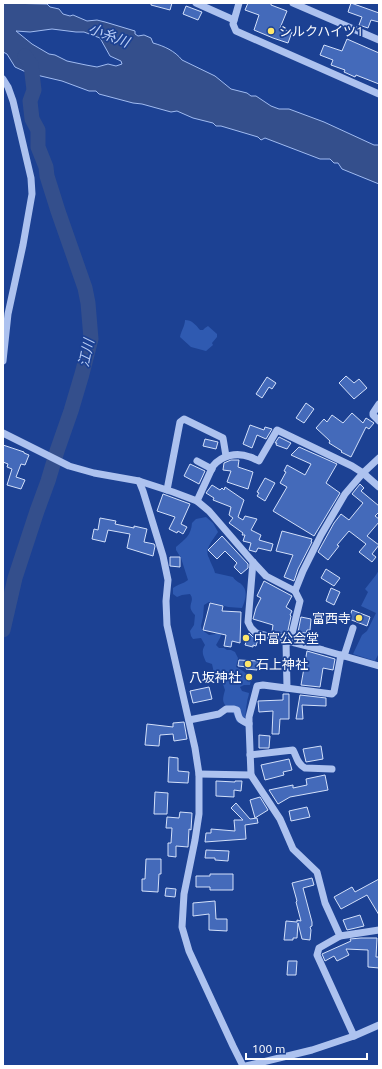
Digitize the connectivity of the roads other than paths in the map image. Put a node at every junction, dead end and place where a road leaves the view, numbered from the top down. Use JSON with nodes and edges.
{"nodes":[{"id":1,"x":196,"y":3,"type":"edge"},
{"id":2,"x":240,"y":3,"type":"edge"},
{"id":3,"x":293,"y":3,"type":"edge"},
{"id":4,"x":234,"y":20,"type":"junction"},
{"id":5,"x":379,"y":40,"type":"edge"},
{"id":6,"x":3,"y":79,"type":"edge"},
{"id":7,"x":379,"y":94,"type":"edge"},
{"id":8,"x":3,"y":361,"type":"edge"},
{"id":9,"x":379,"y":404,"type":"edge"},
{"id":10,"x":379,"y":421,"type":"edge"},
{"id":11,"x":3,"y":433,"type":"edge"},
{"id":12,"x":226,"y":456,"type":"junction"},
{"id":13,"x":379,"y":458,"type":"edge"},
{"id":14,"x":197,"y":461,"type":"dead end"},
{"id":15,"x":212,"y":469,"type":"junction"},
{"id":16,"x":363,"y":473,"type":"junction"},
{"id":17,"x":139,"y":481,"type":"junction"},
{"id":18,"x":379,"y":487,"type":"edge"},
{"id":19,"x":167,"y":490,"type":"junction"},
{"id":20,"x":197,"y":501,"type":"junction"},
{"id":21,"x":253,"y":562,"type":"junction"},
{"id":22,"x":295,"y":591,"type":"junction"},
{"id":23,"x":353,"y":628,"type":"dead end"},
{"id":24,"x":288,"y":641,"type":"junction"},
{"id":25,"x":343,"y":656,"type":"junction"},
{"id":26,"x":379,"y":666,"type":"edge"},
{"id":27,"x":287,"y":688,"type":"junction"},
{"id":28,"x":189,"y":720,"type":"junction"},
{"id":29,"x":249,"y":724,"type":"junction"},
{"id":30,"x":250,"y":755,"type":"junction"},
{"id":31,"x":332,"y":769,"type":"dead end"},
{"id":32,"x":199,"y":774,"type":"junction"},
{"id":33,"x":251,"y":775,"type":"junction"},
{"id":34,"x":379,"y":930,"type":"edge"},
{"id":35,"x":340,"y":936,"type":"junction"},
{"id":36,"x":379,"y":1025,"type":"edge"},
{"id":37,"x":354,"y":1036,"type":"junction"},
{"id":38,"x":243,"y":1066,"type":"edge"},
{"id":39,"x":246,"y":1066,"type":"edge"}],
"edges":[{"from":1,"to":4,"type":"street"},
{"from":2,"to":4,"type":"street"},
{"from":3,"to":5,"type":"street"},
{"from":4,"to":7,"type":"street"},
{"from":6,"to":8,"type":"street"},
{"from":9,"to":10,"type":"street"},
{"from":11,"to":17,"type":"street"},
{"from":12,"to":15,"type":"street"},
{"from":12,"to":16,"type":"street"},
{"from":12,"to":19,"type":"street"},
{"from":13,"to":16,"type":"street"},
{"from":14,"to":15,"type":"street"},
{"from":15,"to":20,"type":"street"},
{"from":16,"to":18,"type":"street"},
{"from":16,"to":22,"type":"street"},
{"from":17,"to":19,"type":"street"},
{"from":17,"to":28,"type":"street"},
{"from":19,"to":20,"type":"street"},
{"from":20,"to":21,"type":"street"},
{"from":21,"to":22,"type":"street"},
{"from":21,"to":24,"type":"street"},
{"from":22,"to":24,"type":"street"},
{"from":23,"to":25,"type":"street"},
{"from":24,"to":25,"type":"street"},
{"from":24,"to":27,"type":"street"},
{"from":25,"to":26,"type":"street"},
{"from":25,"to":27,"type":"street"},
{"from":27,"to":29,"type":"street"},
{"from":28,"to":29,"type":"street"},
{"from":28,"to":32,"type":"street"},
{"from":29,"to":30,"type":"street"},
{"from":30,"to":31,"type":"street"},
{"from":30,"to":33,"type":"street"},
{"from":32,"to":33,"type":"street"},
{"from":32,"to":38,"type":"street"},
{"from":33,"to":35,"type":"street"},
{"from":34,"to":35,"type":"street"},
{"from":35,"to":37,"type":"street"},
{"from":36,"to":37,"type":"street"},
{"from":37,"to":39,"type":"street"}]}
